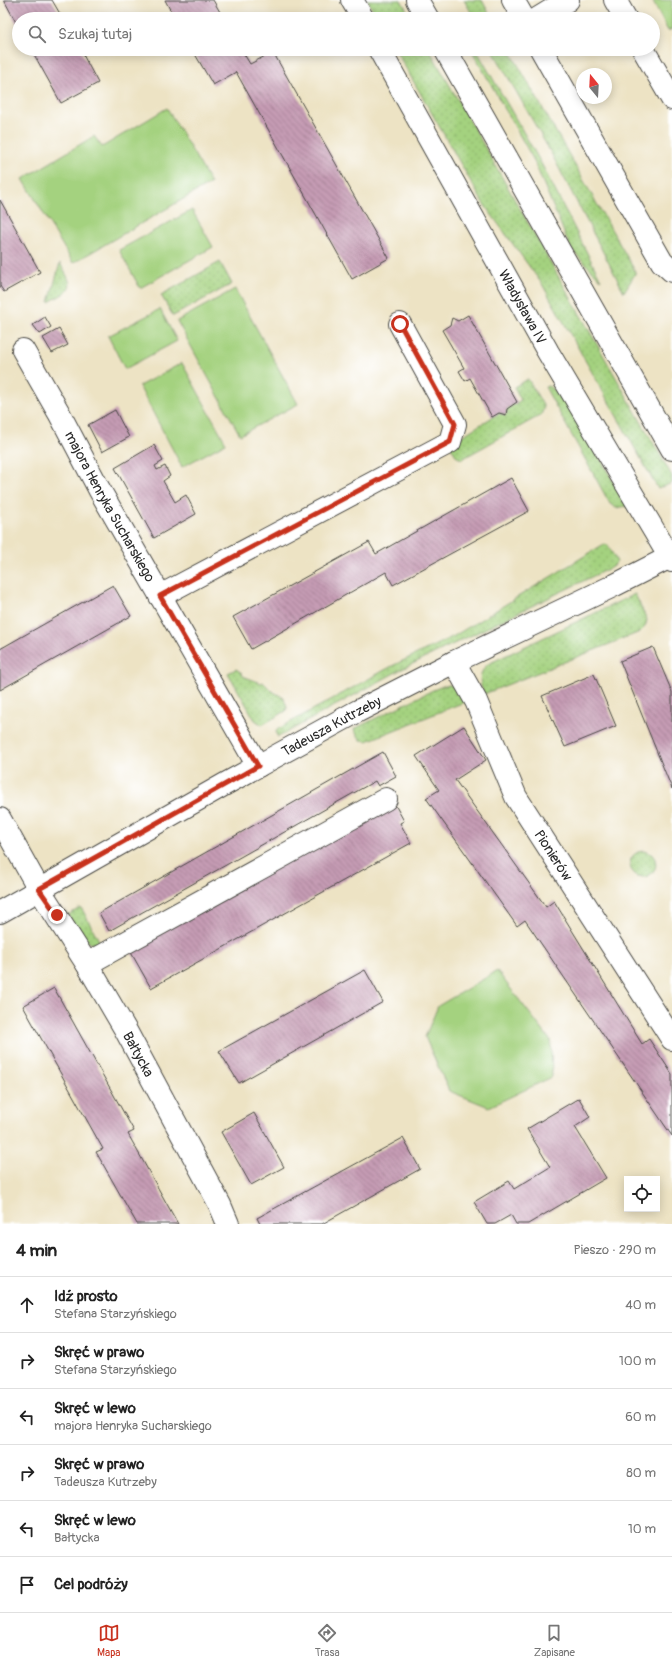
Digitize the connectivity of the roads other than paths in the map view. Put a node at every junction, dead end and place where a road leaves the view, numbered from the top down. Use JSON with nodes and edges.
{"nodes":[{"id":1,"x":352,"y":0,"type":"edge"},
{"id":2,"x":417,"y":0,"type":"edge"},
{"id":3,"x":513,"y":0,"type":"edge"},
{"id":4,"x":568,"y":0,"type":"edge"},
{"id":5,"x":615,"y":0,"type":"edge"},
{"id":6,"x":358,"y":12,"type":"edge"},
{"id":7,"x":424,"y":12,"type":"edge"},
{"id":8,"x":520,"y":12,"type":"edge"},
{"id":9,"x":548,"y":12,"type":"edge"},
{"id":10,"x":622,"y":12,"type":"edge"},
{"id":11,"x":383,"y":56,"type":"edge"},
{"id":12,"x":449,"y":56,"type":"edge"},
{"id":13,"x":545,"y":56,"type":"edge"},
{"id":14,"x":647,"y":56,"type":"edge"},
{"id":15,"x":672,"y":99,"type":"edge"},
{"id":16,"x":672,"y":271,"type":"edge"},
{"id":17,"x":400,"y":324,"type":"dead end"},
{"id":18,"x":23,"y":350,"type":"dead end"},
{"id":19,"x":672,"y":449,"type":"edge"},
{"id":20,"x":671,"y":558,"type":"edge"},
{"id":21,"x":160,"y":596,"type":"junction"},
{"id":22,"x":454,"y":662,"type":"junction"},
{"id":23,"x":258,"y":766,"type":"junction"},
{"id":24,"x":386,"y":799,"type":"dead end"},
{"id":25,"x":0,"y":819,"type":"edge"},
{"id":26,"x":39,"y":889,"type":"junction"},
{"id":27,"x":0,"y":912,"type":"edge"},
{"id":28,"x":87,"y":964,"type":"junction"},
{"id":29,"x":672,"y":1039,"type":"edge"},
{"id":30,"x":228,"y":1224,"type":"edge"}],
"edges":[{"from":1,"to":6,"type":"street"},
{"from":2,"to":7,"type":"street"},
{"from":3,"to":8,"type":"street"},
{"from":4,"to":9,"type":"street"},
{"from":5,"to":10,"type":"street"},
{"from":11,"to":20,"type":"street","name":"Władysława IV"},
{"from":12,"to":19,"type":"street"},
{"from":13,"to":16,"type":"street"},
{"from":14,"to":15,"type":"street"},
{"from":17,"to":21,"type":"street"},
{"from":18,"to":21,"type":"street","name":"majora Henryka Sucharskiego"},
{"from":20,"to":22,"type":"street","name":"Tadeusza Kutrzeby"},
{"from":21,"to":23,"type":"street","name":"majora Henryka Sucharskiego"},
{"from":22,"to":23,"type":"street","name":"Tadeusza Kutrzeby"},
{"from":22,"to":29,"type":"street","name":"Pionierów"},
{"from":23,"to":26,"type":"street","name":"Tadeusza Kutrzeby"},
{"from":24,"to":28,"type":"street"},
{"from":25,"to":26,"type":"street","name":"Bałtycka"},
{"from":26,"to":27,"type":"street","name":"Tadeusza Kutrzeby"},
{"from":26,"to":28,"type":"street","name":"Bałtycka"},
{"from":28,"to":30,"type":"street","name":"Bałtycka"}]}
